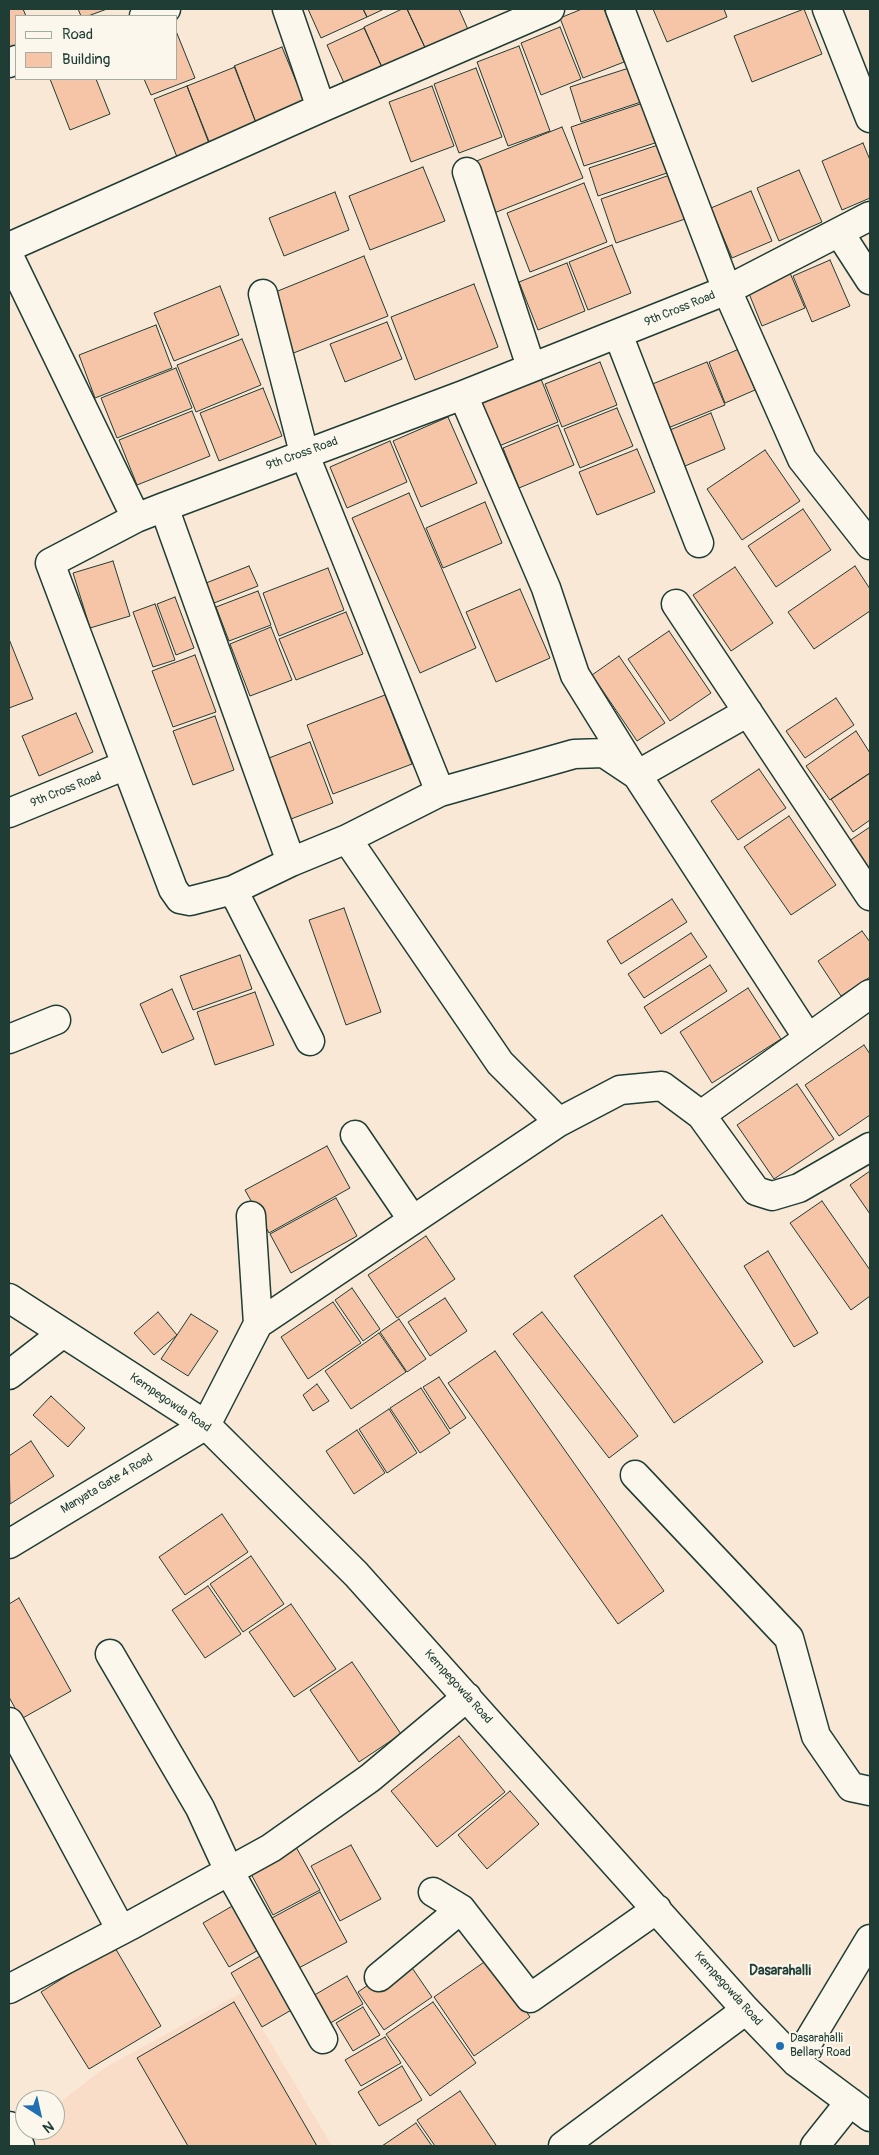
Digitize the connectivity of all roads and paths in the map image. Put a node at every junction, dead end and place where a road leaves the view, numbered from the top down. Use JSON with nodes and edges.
{"nodes":[{"id":1,"x":166,"y":9,"type":"edge"},
{"id":2,"x":287,"y":9,"type":"edge"},
{"id":3,"x":550,"y":9,"type":"edge"},
{"id":4,"x":620,"y":9,"type":"edge"},
{"id":5,"x":827,"y":9,"type":"edge"},
{"id":6,"x":147,"y":15,"type":"edge"},
{"id":7,"x":321,"y":108,"type":"junction"},
{"id":8,"x":870,"y":118,"type":"edge"},
{"id":9,"x":467,"y":172,"type":"dead end"},
{"id":10,"x":870,"y":216,"type":"edge"},
{"id":11,"x":839,"y":232,"type":"junction"},
{"id":12,"x":9,"y":247,"type":"edge"},
{"id":13,"x":9,"y":256,"type":"edge"},
{"id":14,"x":870,"y":280,"type":"edge"},
{"id":15,"x":727,"y":290,"type":"junction"},
{"id":16,"x":263,"y":294,"type":"dead end"},
{"id":17,"x":618,"y":334,"type":"junction"},
{"id":18,"x":531,"y":367,"type":"junction"},
{"id":19,"x":463,"y":395,"type":"junction"},
{"id":20,"x":304,"y":453,"type":"junction"},
{"id":21,"x":164,"y":507,"type":"junction"},
{"id":22,"x":136,"y":518,"type":"junction"},
{"id":23,"x":699,"y":543,"type":"dead end"},
{"id":24,"x":870,"y":545,"type":"edge"},
{"id":25,"x":676,"y":604,"type":"dead end"},
{"id":26,"x":748,"y":712,"type":"junction"},
{"id":27,"x":126,"y":765,"type":"junction"},
{"id":28,"x":637,"y":775,"type":"junction"},
{"id":29,"x":440,"y":792,"type":"junction"},
{"id":30,"x":9,"y":813,"type":"edge"},
{"id":31,"x":347,"y":838,"type":"junction"},
{"id":32,"x":291,"y":862,"type":"junction"},
{"id":33,"x":233,"y":890,"type":"junction"},
{"id":34,"x":870,"y":896,"type":"edge"},
{"id":35,"x":870,"y":994,"type":"edge"},
{"id":36,"x":56,"y":1020,"type":"dead end"},
{"id":37,"x":808,"y":1038,"type":"junction"},
{"id":38,"x":9,"y":1039,"type":"edge"},
{"id":39,"x":310,"y":1041,"type":"dead end"},
{"id":40,"x":700,"y":1115,"type":"junction"},
{"id":41,"x":559,"y":1122,"type":"junction"},
{"id":42,"x":355,"y":1135,"type":"dead end"},
{"id":43,"x":870,"y":1147,"type":"edge"},
{"id":44,"x":252,"y":1216,"type":"dead end"},
{"id":45,"x":412,"y":1219,"type":"junction"},
{"id":46,"x":9,"y":1298,"type":"edge"},
{"id":47,"x":258,"y":1324,"type":"junction"},
{"id":48,"x":63,"y":1333,"type":"junction"},
{"id":49,"x":9,"y":1375,"type":"edge"},
{"id":50,"x":206,"y":1425,"type":"junction"},
{"id":51,"x":635,"y":1475,"type":"dead end"},
{"id":52,"x":9,"y":1544,"type":"edge"},
{"id":53,"x":110,"y":1654,"type":"dead end"},
{"id":54,"x":467,"y":1697,"type":"junction"},
{"id":55,"x":9,"y":1722,"type":"edge"},
{"id":56,"x":870,"y":1791,"type":"edge"},
{"id":57,"x":229,"y":1871,"type":"junction"},
{"id":58,"x":433,"y":1892,"type":"dead end"},
{"id":59,"x":461,"y":1909,"type":"junction"},
{"id":60,"x":657,"y":1909,"type":"junction"},
{"id":61,"x":121,"y":1930,"type":"junction"},
{"id":62,"x":870,"y":1939,"type":"edge"},
{"id":63,"x":379,"y":1978,"type":"dead end"},
{"id":64,"x":9,"y":1989,"type":"edge"},
{"id":65,"x":746,"y":2010,"type":"junction"},
{"id":66,"x":323,"y":2039,"type":"dead end"},
{"id":67,"x":796,"y":2062,"type":"junction"},
{"id":68,"x":860,"y":2110,"type":"edge"},
{"id":69,"x":563,"y":2146,"type":"edge"},
{"id":70,"x":815,"y":2146,"type":"edge"}],
"edges":[{"from":1,"to":6,"type":"street"},
{"from":2,"to":7,"type":"street"},
{"from":3,"to":7,"type":"street"},
{"from":4,"to":15,"type":"street"},
{"from":5,"to":8,"type":"street"},
{"from":7,"to":12,"type":"street"},
{"from":9,"to":18,"type":"street"},
{"from":10,"to":11,"type":"street","name":"9th Cross Road"},
{"from":11,"to":14,"type":"street"},
{"from":11,"to":15,"type":"street","name":"9th Cross Road"},
{"from":13,"to":22,"type":"street"},
{"from":15,"to":17,"type":"street","name":"9th Cross Road"},
{"from":15,"to":24,"type":"street"},
{"from":16,"to":20,"type":"street"},
{"from":17,"to":18,"type":"street","name":"9th Cross Road"},
{"from":17,"to":23,"type":"street"},
{"from":18,"to":19,"type":"street","name":"9th Cross Road"},
{"from":19,"to":20,"type":"street","name":"9th Cross Road"},
{"from":19,"to":28,"type":"street"},
{"from":20,"to":21,"type":"street","name":"9th Cross Road"},
{"from":20,"to":29,"type":"street"},
{"from":21,"to":22,"type":"street","name":"9th Cross Road"},
{"from":21,"to":32,"type":"street"},
{"from":22,"to":27,"type":"street","name":"9th Cross Road"},
{"from":25,"to":26,"type":"street"},
{"from":26,"to":28,"type":"street"},
{"from":26,"to":34,"type":"street"},
{"from":27,"to":30,"type":"street","name":"9th Cross Road"},
{"from":27,"to":33,"type":"street"},
{"from":28,"to":29,"type":"street"},
{"from":28,"to":37,"type":"street"},
{"from":29,"to":31,"type":"street"},
{"from":31,"to":32,"type":"street"},
{"from":31,"to":41,"type":"street"},
{"from":32,"to":33,"type":"street"},
{"from":33,"to":39,"type":"street"},
{"from":35,"to":37,"type":"street"},
{"from":36,"to":38,"type":"street"},
{"from":37,"to":40,"type":"street"},
{"from":40,"to":41,"type":"street"},
{"from":40,"to":43,"type":"street"},
{"from":41,"to":45,"type":"street"},
{"from":42,"to":45,"type":"street"},
{"from":44,"to":47,"type":"street"},
{"from":45,"to":47,"type":"street"},
{"from":46,"to":48,"type":"street","name":"Kempegowda Road"},
{"from":47,"to":50,"type":"street"},
{"from":48,"to":49,"type":"street"},
{"from":48,"to":50,"type":"street","name":"Kempegowda Road"},
{"from":50,"to":52,"type":"street","name":"Manyata Gate 4 Road"},
{"from":50,"to":54,"type":"street","name":"Kempegowda Road"},
{"from":51,"to":56,"type":"street"},
{"from":53,"to":57,"type":"street"},
{"from":54,"to":57,"type":"street"},
{"from":54,"to":60,"type":"street","name":"Kempegowda Road"},
{"from":55,"to":61,"type":"street"},
{"from":57,"to":61,"type":"street"},
{"from":57,"to":66,"type":"street"},
{"from":58,"to":59,"type":"street"},
{"from":59,"to":60,"type":"street"},
{"from":59,"to":63,"type":"street"},
{"from":60,"to":65,"type":"street","name":"Kempegowda Road"},
{"from":61,"to":64,"type":"street"},
{"from":62,"to":67,"type":"street"},
{"from":65,"to":67,"type":"street","name":"Kempegowda Road"},
{"from":65,"to":69,"type":"street"},
{"from":67,"to":68,"type":"street","name":"Kempegowda Road"},
{"from":68,"to":70,"type":"street"}]}
